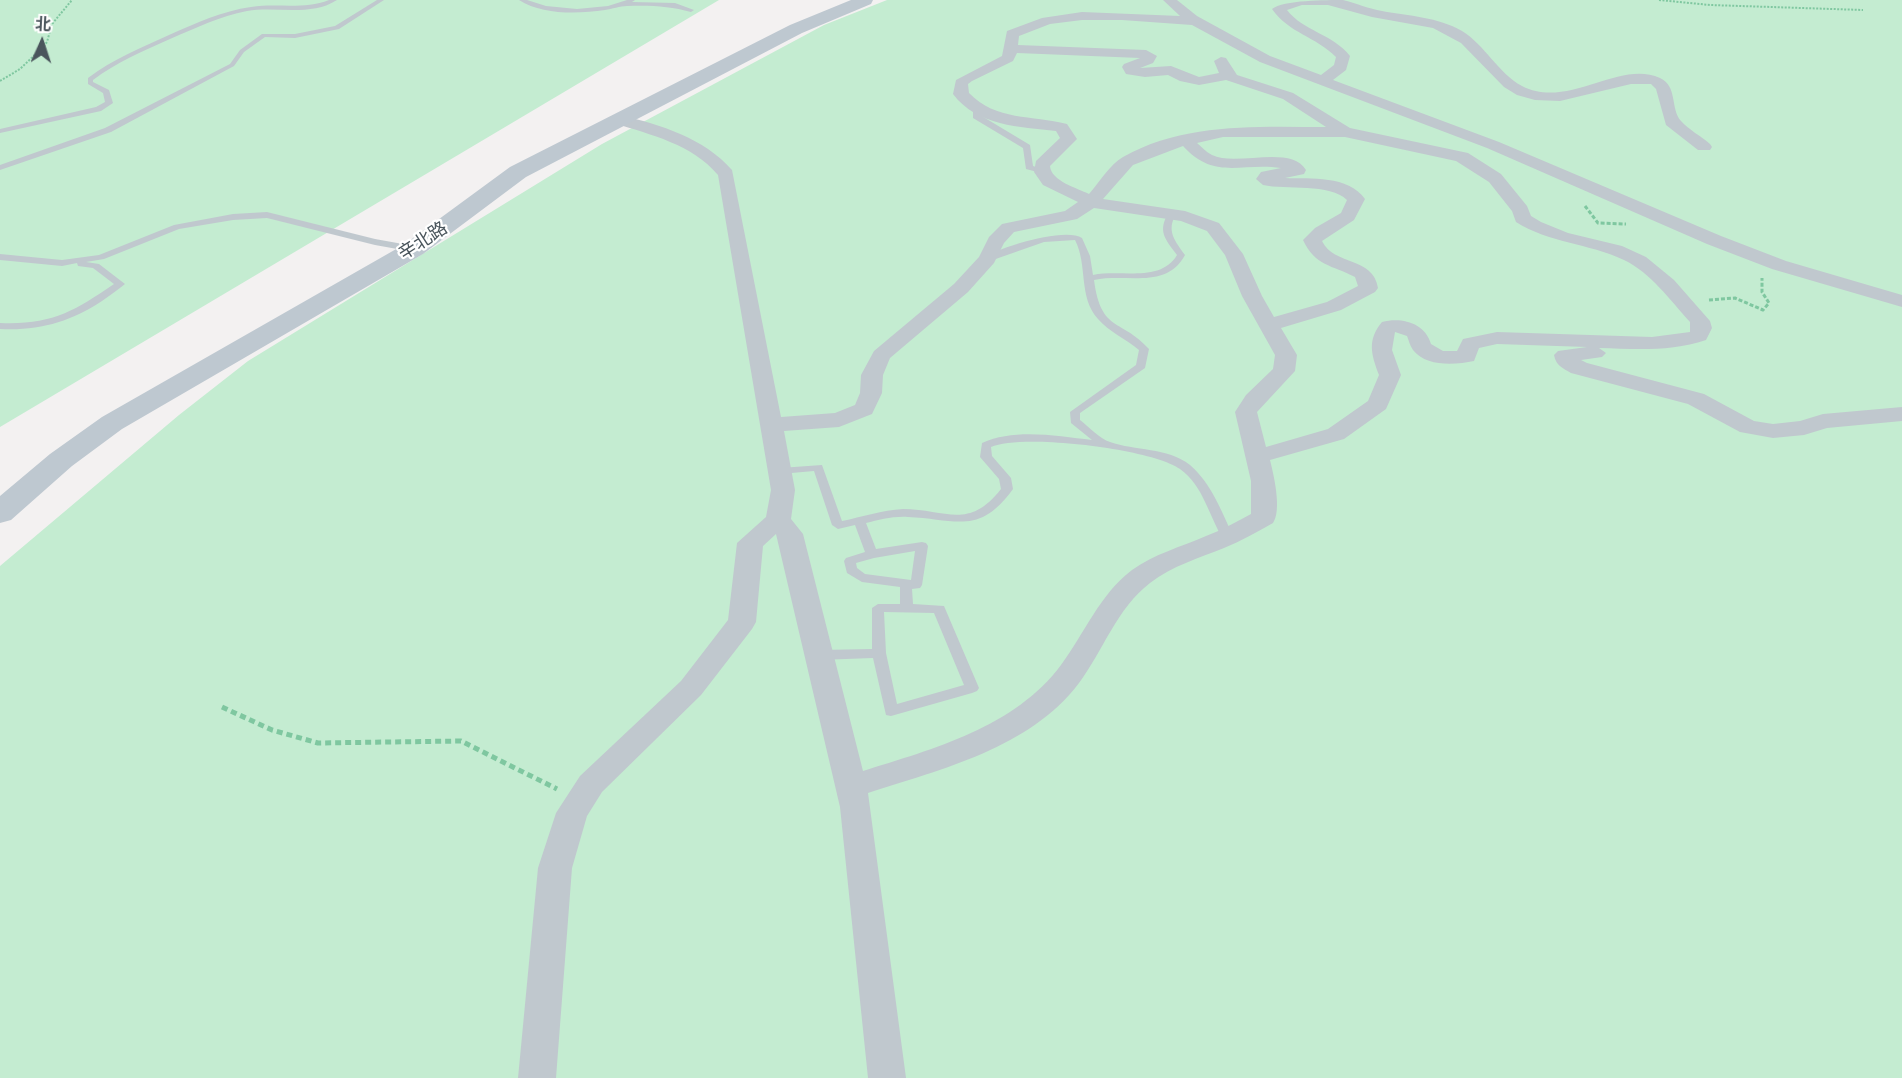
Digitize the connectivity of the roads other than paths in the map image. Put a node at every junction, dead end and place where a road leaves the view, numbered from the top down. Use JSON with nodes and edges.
{"nodes":[{"id":1,"x":334,"y":0,"type":"edge"},
{"id":2,"x":381,"y":0,"type":"edge"},
{"id":3,"x":522,"y":0,"type":"edge"},
{"id":4,"x":632,"y":0,"type":"edge"},
{"id":5,"x":865,"y":0,"type":"edge"},
{"id":6,"x":1169,"y":0,"type":"edge"},
{"id":7,"x":621,"y":4,"type":"junction"},
{"id":8,"x":691,"y":10,"type":"dead end"},
{"id":9,"x":1197,"y":21,"type":"junction"},
{"id":10,"x":1011,"y":50,"type":"junction"},
{"id":11,"x":1248,"y":50,"type":"junction"},
{"id":12,"x":1229,"y":75,"type":"junction"},
{"id":13,"x":1322,"y":81,"type":"junction"},
{"id":14,"x":976,"y":109,"type":"junction"},
{"id":15,"x":620,"y":120,"type":"junction"},
{"id":16,"x":0,"y":131,"type":"edge"},
{"id":17,"x":1345,"y":132,"type":"junction"},
{"id":18,"x":1186,"y":140,"type":"junction"},
{"id":19,"x":1493,"y":144,"type":"junction"},
{"id":20,"x":1704,"y":147,"type":"dead end"},
{"id":21,"x":1462,"y":158,"type":"junction"},
{"id":22,"x":0,"y":168,"type":"edge"},
{"id":23,"x":1042,"y":172,"type":"junction"},
{"id":24,"x":1091,"y":202,"type":"junction"},
{"id":25,"x":1172,"y":214,"type":"junction"},
{"id":26,"x":414,"y":249,"type":"junction"},
{"id":27,"x":0,"y":257,"type":"edge"},
{"id":28,"x":987,"y":259,"type":"junction"},
{"id":29,"x":62,"y":263,"type":"junction"},
{"id":30,"x":1088,"y":279,"type":"junction"},
{"id":31,"x":1902,"y":301,"type":"edge"},
{"id":32,"x":1269,"y":325,"type":"junction"},
{"id":33,"x":0,"y":326,"type":"edge"},
{"id":34,"x":1652,"y":343,"type":"junction"},
{"id":35,"x":1902,"y":414,"type":"edge"},
{"id":36,"x":772,"y":425,"type":"junction"},
{"id":37,"x":1105,"y":445,"type":"junction"},
{"id":38,"x":1256,"y":457,"type":"junction"},
{"id":39,"x":780,"y":471,"type":"junction"},
{"id":40,"x":0,"y":513,"type":"edge"},
{"id":41,"x":778,"y":520,"type":"junction"},
{"id":42,"x":859,"y":522,"type":"junction"},
{"id":43,"x":1227,"y":536,"type":"junction"},
{"id":44,"x":872,"y":554,"type":"junction"},
{"id":45,"x":906,"y":584,"type":"junction"},
{"id":46,"x":908,"y":609,"type":"junction"},
{"id":47,"x":879,"y":653,"type":"junction"},
{"id":48,"x":819,"y":655,"type":"junction"},
{"id":49,"x":851,"y":787,"type":"junction"},
{"id":50,"x":537,"y":1078,"type":"edge"},
{"id":51,"x":887,"y":1078,"type":"edge"}],
"edges":[{"from":1,"to":16,"type":"lane"},
{"from":2,"to":22,"type":"lane"},
{"from":3,"to":7,"type":"lane"},
{"from":4,"to":7,"type":"lane"},
{"from":5,"to":15,"type":"main road","name":"辛北路"},
{"from":6,"to":9,"type":"street"},
{"from":7,"to":8,"type":"lane"},
{"from":9,"to":10,"type":"street"},
{"from":9,"to":11,"type":"street"},
{"from":10,"to":12,"type":"street"},
{"from":10,"to":14,"type":"street"},
{"from":11,"to":12,"type":"street"},
{"from":11,"to":13,"type":"street"},
{"from":12,"to":17,"type":"street"},
{"from":13,"to":19,"type":"street"},
{"from":13,"to":20,"type":"street"},
{"from":14,"to":23,"type":"lane"},
{"from":14,"to":23,"type":"street"},
{"from":15,"to":26,"type":"main road","name":"辛北路"},
{"from":15,"to":36,"type":"street"},
{"from":17,"to":18,"type":"street"},
{"from":17,"to":21,"type":"street"},
{"from":18,"to":24,"type":"street"},
{"from":18,"to":32,"type":"street"},
{"from":19,"to":21,"type":"street"},
{"from":19,"to":31,"type":"street"},
{"from":21,"to":34,"type":"street"},
{"from":23,"to":24,"type":"street"},
{"from":24,"to":25,"type":"street"},
{"from":24,"to":28,"type":"street"},
{"from":25,"to":30,"type":"lane"},
{"from":25,"to":32,"type":"street"},
{"from":26,"to":29,"type":"lane"},
{"from":26,"to":40,"type":"main road","name":"辛北路"},
{"from":27,"to":29,"type":"lane"},
{"from":28,"to":30,"type":"lane"},
{"from":28,"to":36,"type":"street"},
{"from":29,"to":33,"type":"lane"},
{"from":30,"to":37,"type":"lane"},
{"from":32,"to":38,"type":"street"},
{"from":34,"to":35,"type":"street"},
{"from":34,"to":38,"type":"street"},
{"from":36,"to":39,"type":"street"},
{"from":37,"to":42,"type":"lane"},
{"from":37,"to":43,"type":"lane"},
{"from":38,"to":43,"type":"street"},
{"from":39,"to":41,"type":"street"},
{"from":39,"to":42,"type":"lane"},
{"from":41,"to":48,"type":"street"},
{"from":41,"to":50,"type":"street"},
{"from":42,"to":44,"type":"lane"},
{"from":43,"to":49,"type":"street"},
{"from":44,"to":45,"type":"lane"},
{"from":44,"to":45,"type":"lane"},
{"from":45,"to":46,"type":"lane"},
{"from":46,"to":47,"type":"lane"},
{"from":46,"to":47,"type":"lane"},
{"from":47,"to":48,"type":"lane"},
{"from":48,"to":49,"type":"street"},
{"from":49,"to":51,"type":"street"}]}
